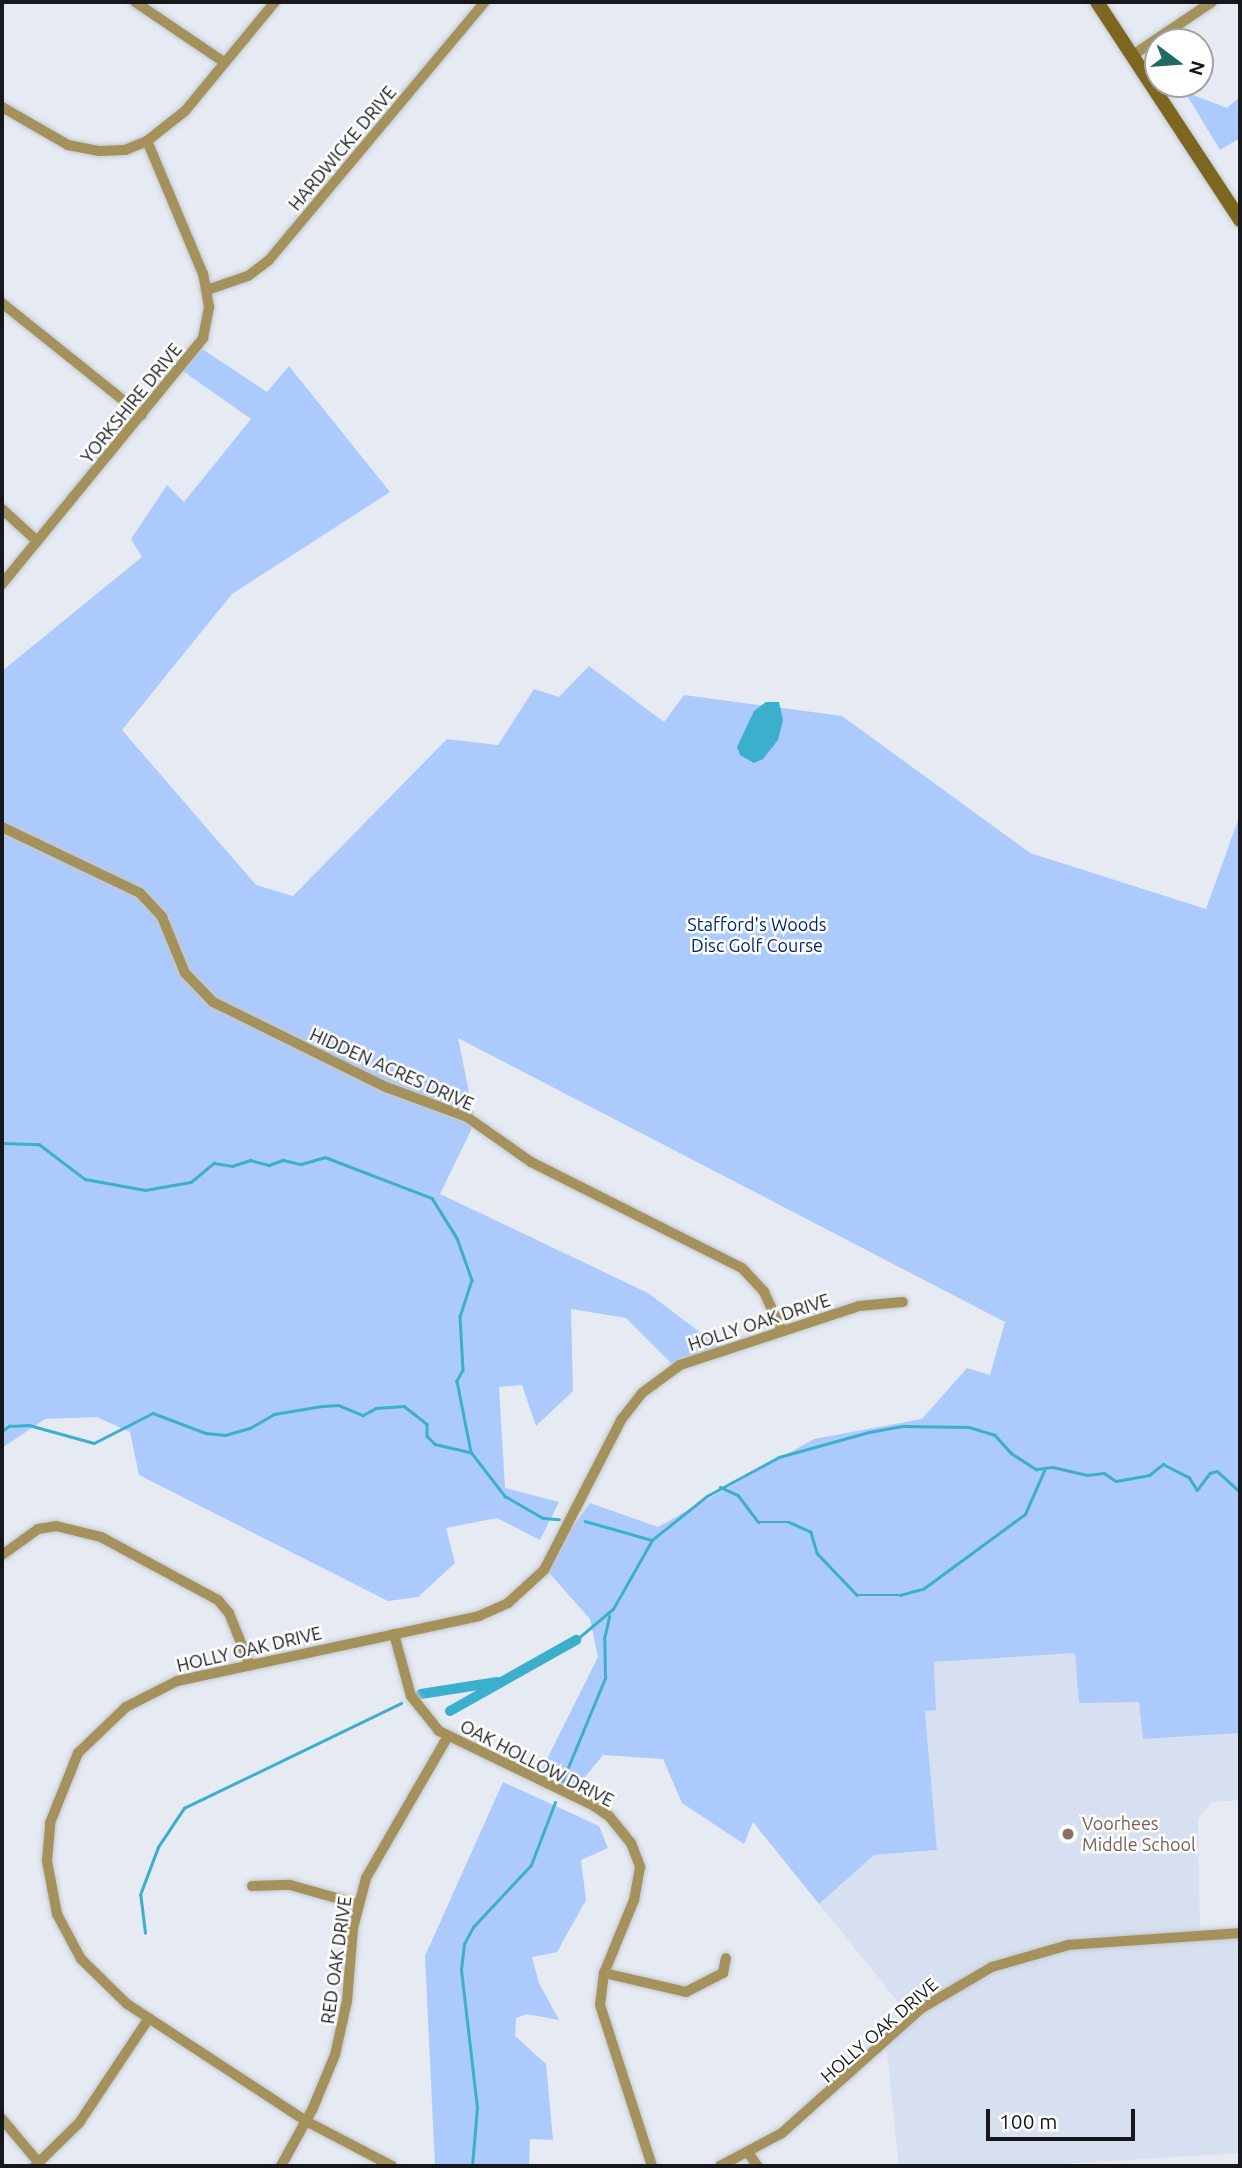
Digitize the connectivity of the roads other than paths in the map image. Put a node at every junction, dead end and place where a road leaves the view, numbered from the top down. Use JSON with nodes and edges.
{"nodes":[{"id":1,"x":135,"y":2,"type":"edge"},
{"id":2,"x":275,"y":2,"type":"edge"},
{"id":3,"x":485,"y":2,"type":"edge"},
{"id":4,"x":1097,"y":2,"type":"edge"},
{"id":5,"x":1212,"y":2,"type":"edge"},
{"id":6,"x":1133,"y":55,"type":"junction"},
{"id":7,"x":224,"y":62,"type":"junction"},
{"id":8,"x":2,"y":107,"type":"edge"},
{"id":9,"x":147,"y":141,"type":"junction"},
{"id":10,"x":1240,"y":220,"type":"edge"},
{"id":11,"x":207,"y":290,"type":"junction"},
{"id":12,"x":2,"y":303,"type":"edge"},
{"id":13,"x":142,"y":415,"type":"junction"},
{"id":14,"x":2,"y":509,"type":"edge"},
{"id":15,"x":37,"y":541,"type":"junction"},
{"id":16,"x":2,"y":584,"type":"edge"},
{"id":17,"x":2,"y":827,"type":"edge"},
{"id":18,"x":903,"y":1302,"type":"dead end"},
{"id":19,"x":782,"y":1331,"type":"junction"},
{"id":20,"x":2,"y":1555,"type":"edge"},
{"id":21,"x":394,"y":1634,"type":"junction"},
{"id":22,"x":248,"y":1663,"type":"junction"},
{"id":23,"x":448,"y":1736,"type":"junction"},
{"id":24,"x":252,"y":1885,"type":"dead end"},
{"id":25,"x":358,"y":1904,"type":"junction"},
{"id":26,"x":1240,"y":1933,"type":"edge"},
{"id":27,"x":726,"y":1958,"type":"dead end"},
{"id":28,"x":604,"y":1973,"type":"junction"},
{"id":29,"x":149,"y":2018,"type":"junction"},
{"id":30,"x":2,"y":2119,"type":"edge"},
{"id":31,"x":306,"y":2121,"type":"junction"},
{"id":32,"x":748,"y":2152,"type":"junction"},
{"id":33,"x":37,"y":2165,"type":"edge"},
{"id":34,"x":281,"y":2166,"type":"edge"},
{"id":35,"x":392,"y":2166,"type":"edge"},
{"id":36,"x":652,"y":2166,"type":"edge"},
{"id":37,"x":720,"y":2166,"type":"edge"},
{"id":38,"x":757,"y":2166,"type":"edge"}],
"edges":[{"from":1,"to":7,"type":"street"},
{"from":2,"to":7,"type":"street"},
{"from":3,"to":11,"type":"street","name":"HARDWICKE DRIVE"},
{"from":4,"to":6,"type":"main road"},
{"from":5,"to":6,"type":"street"},
{"from":6,"to":10,"type":"main road"},
{"from":7,"to":9,"type":"street"},
{"from":8,"to":9,"type":"street"},
{"from":9,"to":11,"type":"street","name":"YORKSHIRE DRIVE"},
{"from":11,"to":13,"type":"street","name":"YORKSHIRE DRIVE"},
{"from":12,"to":13,"type":"street"},
{"from":13,"to":15,"type":"street","name":"YORKSHIRE DRIVE"},
{"from":14,"to":15,"type":"street"},
{"from":15,"to":16,"type":"street","name":"YORKSHIRE DRIVE"},
{"from":17,"to":19,"type":"street","name":"HIDDEN ACRES DRIVE"},
{"from":18,"to":19,"type":"street","name":"HOLLY OAK DRIVE"},
{"from":19,"to":21,"type":"street","name":"HOLLY OAK DRIVE"},
{"from":20,"to":22,"type":"street"},
{"from":21,"to":22,"type":"street","name":"HOLLY OAK DRIVE"},
{"from":21,"to":23,"type":"street","name":"OAK HOLLOW DRIVE"},
{"from":22,"to":29,"type":"street","name":"HOLLY OAK DRIVE"},
{"from":23,"to":25,"type":"street","name":"RED OAK DRIVE"},
{"from":23,"to":28,"type":"street","name":"OAK HOLLOW DRIVE"},
{"from":24,"to":25,"type":"street"},
{"from":25,"to":31,"type":"street","name":"RED OAK DRIVE"},
{"from":26,"to":32,"type":"street","name":"HOLLY OAK DRIVE"},
{"from":27,"to":28,"type":"street"},
{"from":28,"to":36,"type":"street","name":"OAK HOLLOW DRIVE"},
{"from":29,"to":31,"type":"street","name":"HOLLY OAK DRIVE"},
{"from":29,"to":33,"type":"street"},
{"from":30,"to":33,"type":"street"},
{"from":31,"to":34,"type":"street","name":"RED OAK DRIVE"},
{"from":31,"to":35,"type":"street","name":"HOLLY OAK DRIVE"},
{"from":32,"to":37,"type":"street","name":"HOLLY OAK DRIVE"},
{"from":32,"to":38,"type":"street"}]}
